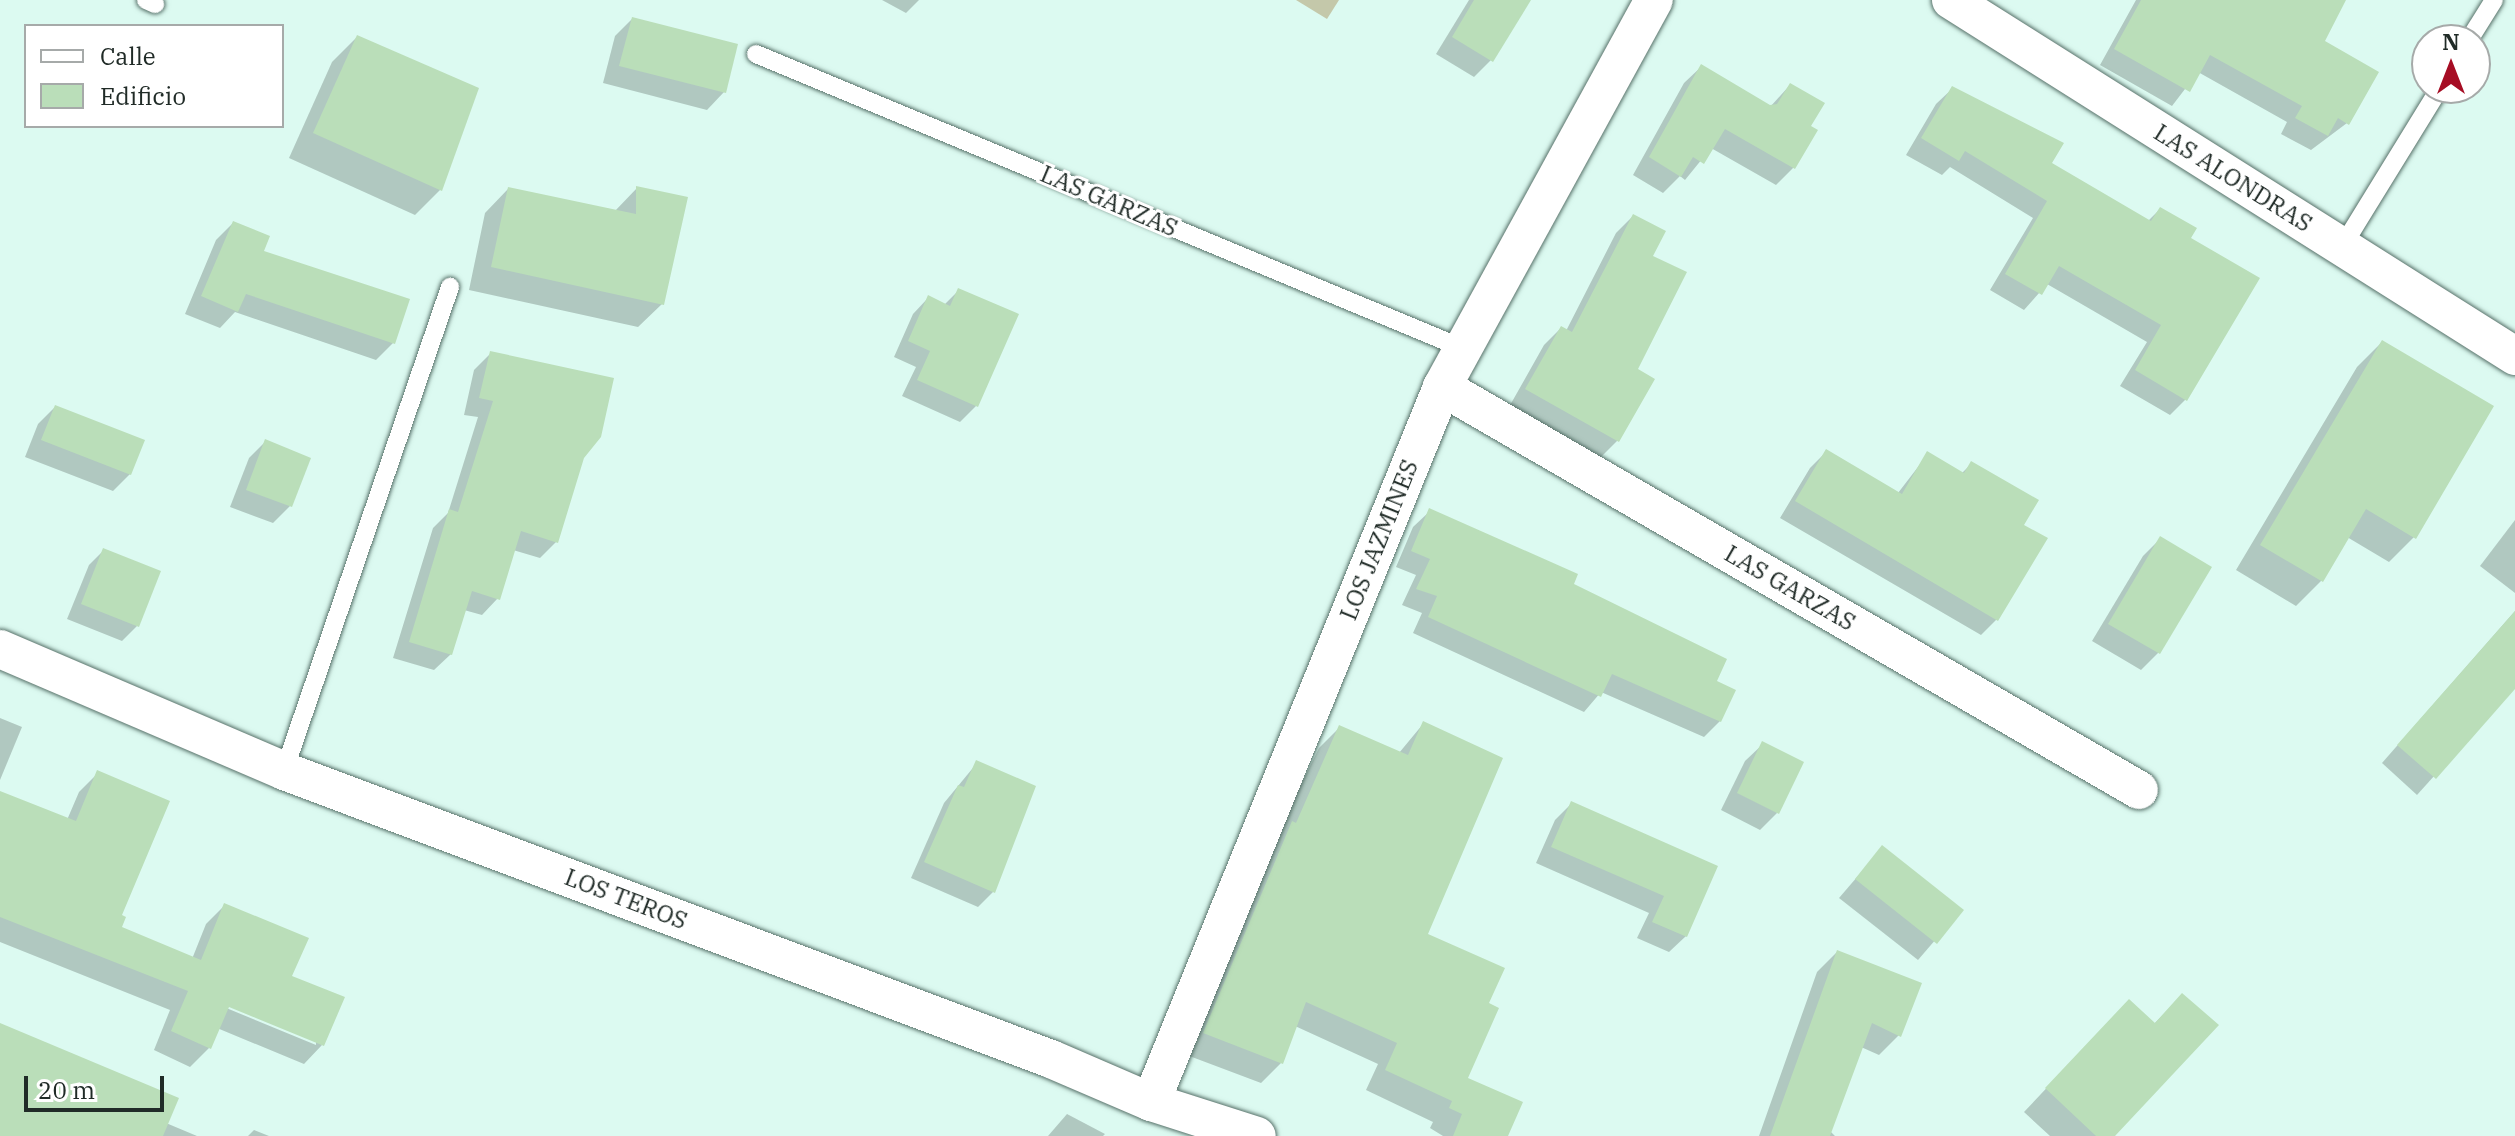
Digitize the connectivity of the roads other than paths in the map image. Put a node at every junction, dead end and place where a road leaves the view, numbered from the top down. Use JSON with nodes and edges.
{"nodes":[{"id":1,"x":1654,"y":0,"type":"edge"},
{"id":2,"x":1951,"y":0,"type":"edge"},
{"id":3,"x":2494,"y":0,"type":"edge"},
{"id":4,"x":2479,"y":24,"type":"edge"},
{"id":5,"x":756,"y":54,"type":"dead end"},
{"id":6,"x":2430,"y":104,"type":"edge"},
{"id":7,"x":2342,"y":247,"type":"junction"},
{"id":8,"x":450,"y":287,"type":"dead end"},
{"id":9,"x":1462,"y":348,"type":"junction"},
{"id":10,"x":2515,"y":356,"type":"edge"},
{"id":11,"x":1442,"y":387,"type":"junction"},
{"id":12,"x":0,"y":649,"type":"edge"},
{"id":13,"x":284,"y":771,"type":"junction"},
{"id":14,"x":2139,"y":790,"type":"dead end"},
{"id":15,"x":1151,"y":1102,"type":"junction"},
{"id":16,"x":1234,"y":1132,"type":"edge"}],
"edges":[{"from":1,"to":9,"type":"street","name":"LOS JAZMINES"},
{"from":2,"to":7,"type":"street","name":"LAS ALONDRAS"},
{"from":3,"to":4,"type":"lane"},
{"from":5,"to":9,"type":"lane","name":"LAS GARZAS"},
{"from":6,"to":7,"type":"lane"},
{"from":7,"to":10,"type":"street","name":"LAS ALONDRAS"},
{"from":8,"to":13,"type":"lane"},
{"from":9,"to":11,"type":"street","name":"LOS JAZMINES"},
{"from":11,"to":14,"type":"street","name":"LAS GARZAS"},
{"from":11,"to":15,"type":"street","name":"LOS JAZMINES"},
{"from":12,"to":13,"type":"street","name":"LOS TEROS"},
{"from":13,"to":15,"type":"street","name":"LOS TEROS"},
{"from":15,"to":16,"type":"street","name":"LOS TEROS"}]}
